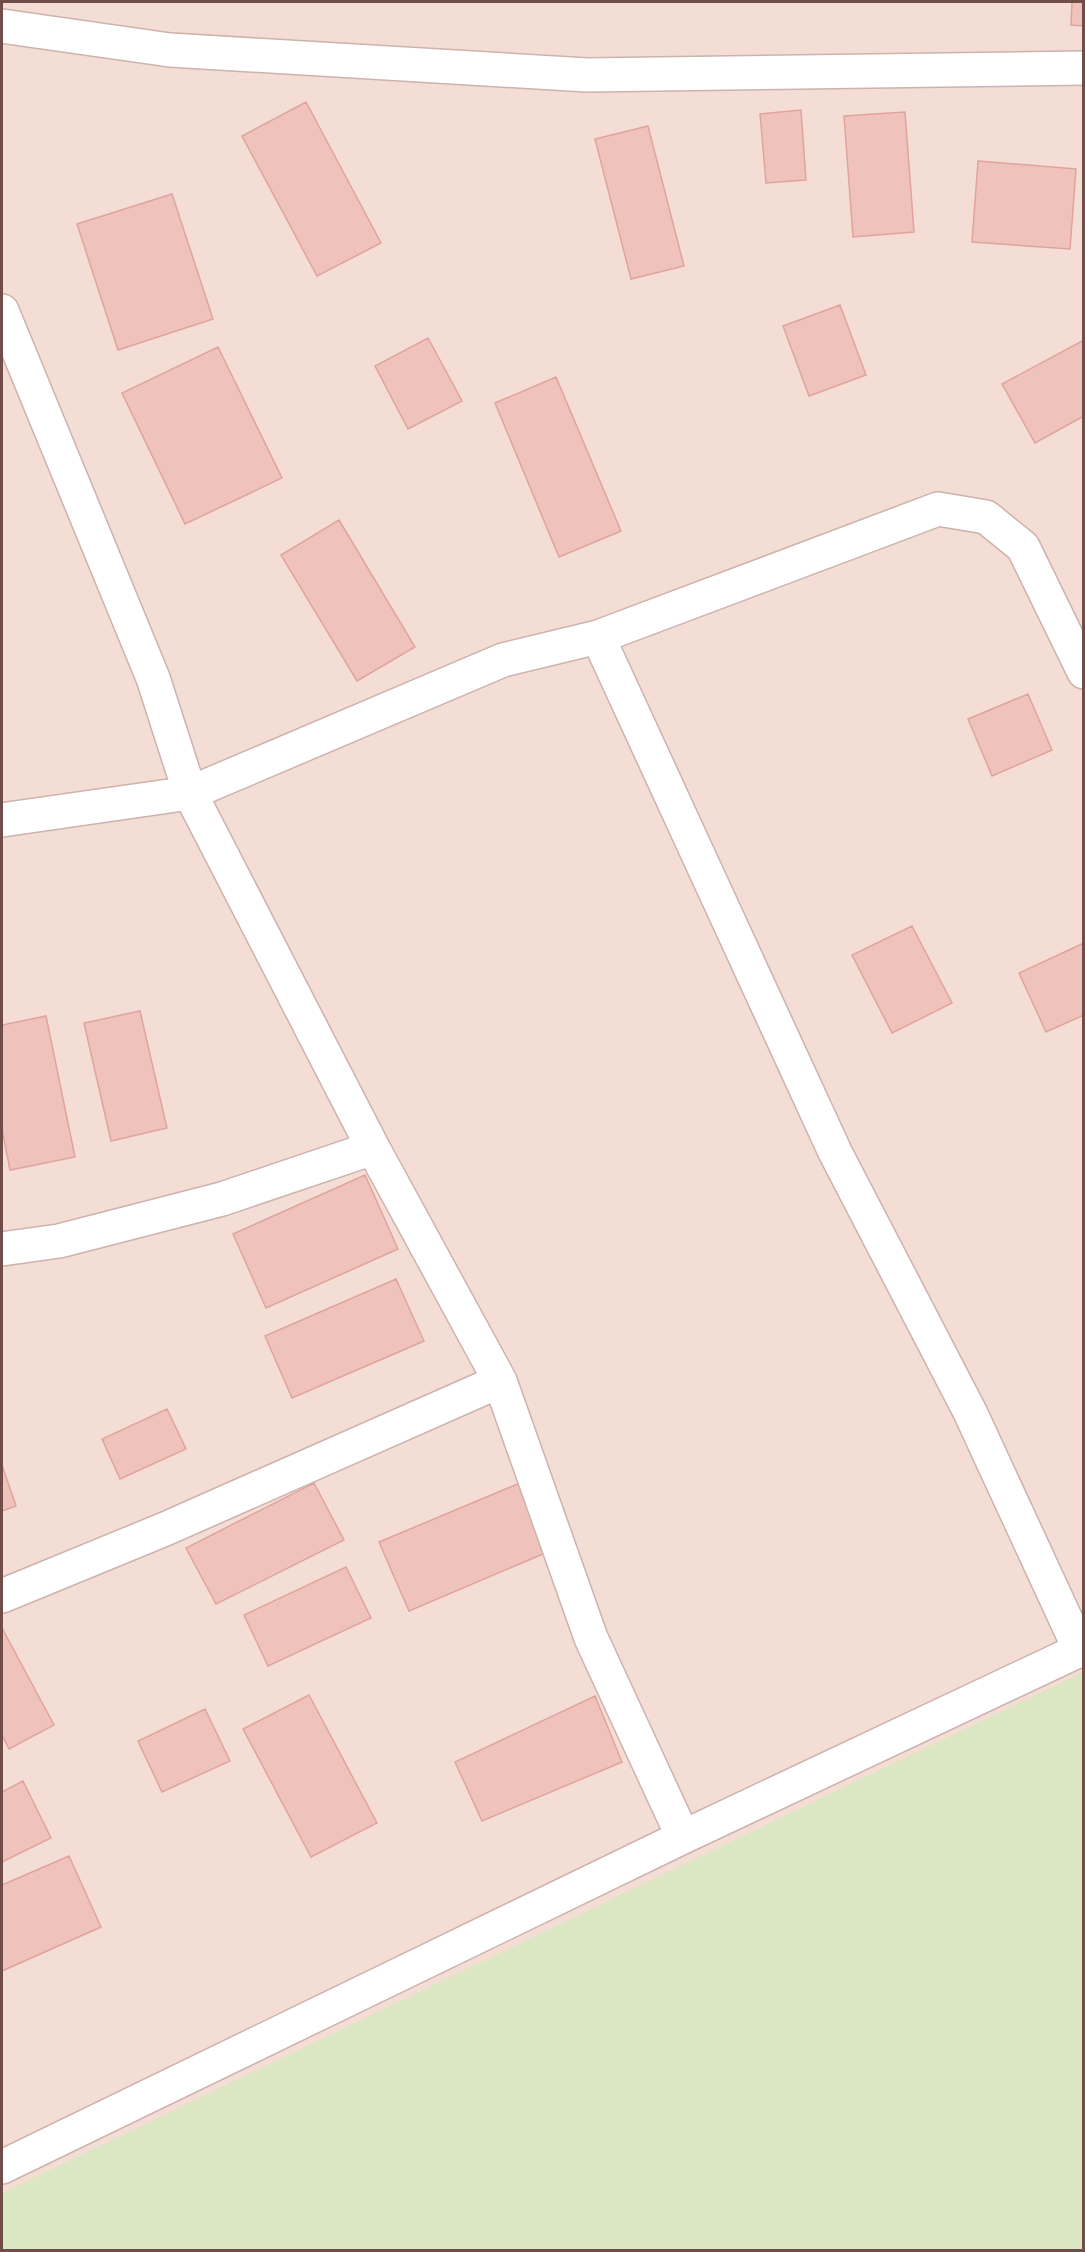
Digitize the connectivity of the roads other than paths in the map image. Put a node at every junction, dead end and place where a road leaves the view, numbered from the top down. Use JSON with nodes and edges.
{"nodes":[{"id":1,"x":2,"y":26,"type":"edge"},
{"id":2,"x":1083,"y":68,"type":"edge"},
{"id":3,"x":2,"y":311,"type":"edge"},
{"id":4,"x":598,"y":638,"type":"junction"},
{"id":5,"x":1083,"y":672,"type":"edge"},
{"id":6,"x":190,"y":793,"type":"junction"},
{"id":7,"x":2,"y":820,"type":"edge"},
{"id":8,"x":373,"y":1148,"type":"junction"},
{"id":9,"x":2,"y":1249,"type":"edge"},
{"id":10,"x":500,"y":1381,"type":"junction"},
{"id":11,"x":2,"y":1596,"type":"edge"},
{"id":12,"x":1082,"y":1649,"type":"edge"},
{"id":13,"x":684,"y":1837,"type":"junction"},
{"id":14,"x":2,"y":2167,"type":"edge"}],
"edges":[{"from":1,"to":2,"type":"street"},
{"from":3,"to":6,"type":"street"},
{"from":4,"to":5,"type":"street"},
{"from":4,"to":6,"type":"street"},
{"from":4,"to":12,"type":"street"},
{"from":6,"to":7,"type":"street"},
{"from":6,"to":8,"type":"street"},
{"from":8,"to":9,"type":"street"},
{"from":8,"to":10,"type":"street"},
{"from":10,"to":11,"type":"street"},
{"from":10,"to":13,"type":"street"},
{"from":12,"to":13,"type":"street"},
{"from":13,"to":14,"type":"street"}]}
